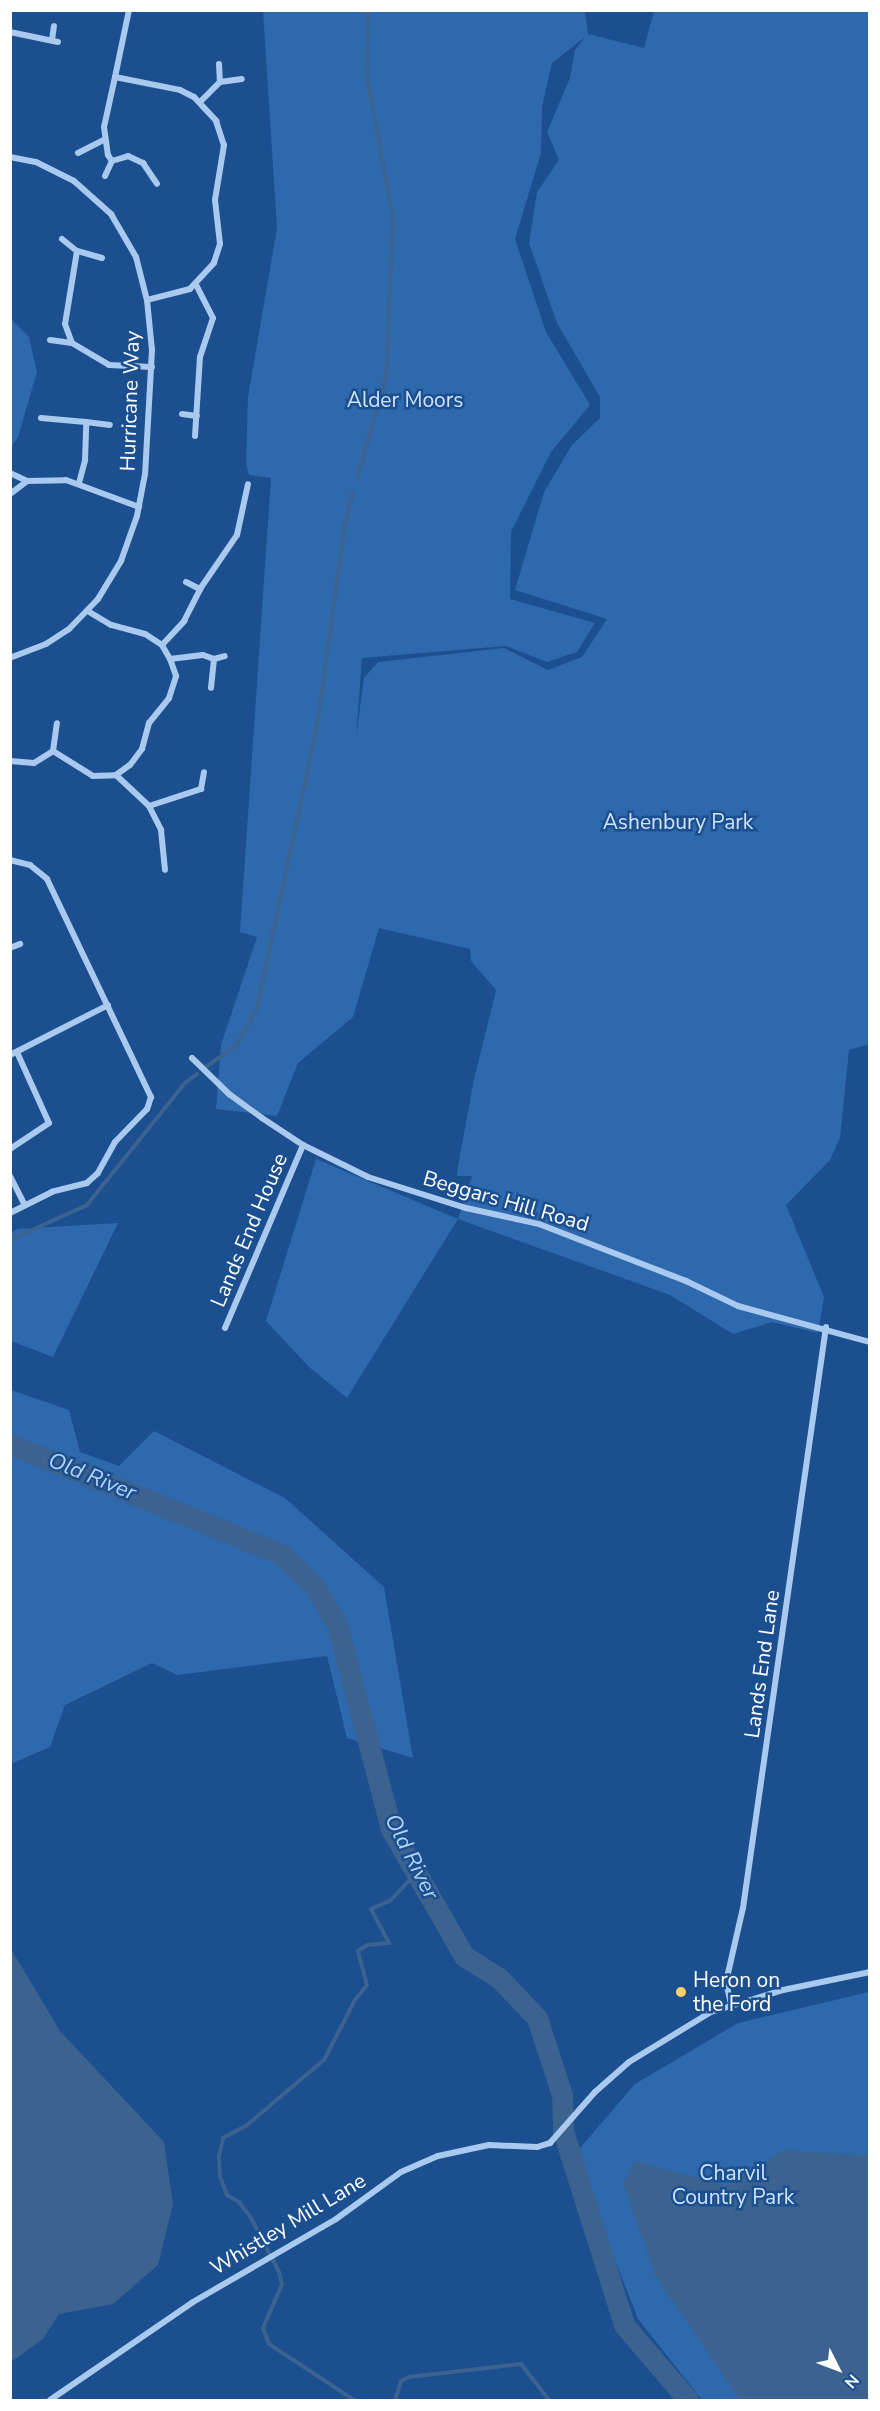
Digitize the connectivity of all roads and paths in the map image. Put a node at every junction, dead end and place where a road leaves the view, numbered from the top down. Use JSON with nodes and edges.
{"nodes":[{"id":1,"x":129,"y":10,"type":"edge"},
{"id":2,"x":54,"y":26,"type":"dead end"},
{"id":3,"x":10,"y":32,"type":"edge"},
{"id":4,"x":219,"y":64,"type":"dead end"},
{"id":5,"x":115,"y":77,"type":"junction"},
{"id":6,"x":242,"y":79,"type":"dead end"},
{"id":7,"x":220,"y":82,"type":"junction"},
{"id":8,"x":200,"y":102,"type":"junction"},
{"id":9,"x":104,"y":140,"type":"junction"},
{"id":10,"x":78,"y":153,"type":"dead end"},
{"id":11,"x":10,"y":157,"type":"edge"},
{"id":12,"x":112,"y":161,"type":"junction"},
{"id":13,"x":105,"y":176,"type":"dead end"},
{"id":14,"x":157,"y":184,"type":"dead end"},
{"id":15,"x":62,"y":239,"type":"dead end"},
{"id":16,"x":77,"y":251,"type":"junction"},
{"id":17,"x":102,"y":258,"type":"dead end"},
{"id":18,"x":196,"y":285,"type":"junction"},
{"id":19,"x":147,"y":300,"type":"junction"},
{"id":20,"x":50,"y":340,"type":"dead end"},
{"id":21,"x":72,"y":343,"type":"junction"},
{"id":22,"x":152,"y":367,"type":"junction"},
{"id":23,"x":182,"y":414,"type":"dead end"},
{"id":24,"x":197,"y":416,"type":"junction"},
{"id":25,"x":41,"y":418,"type":"dead end"},
{"id":26,"x":86,"y":422,"type":"junction"},
{"id":27,"x":110,"y":425,"type":"dead end"},
{"id":28,"x":195,"y":436,"type":"dead end"},
{"id":29,"x":10,"y":472,"type":"edge"},
{"id":30,"x":27,"y":481,"type":"junction"},
{"id":31,"x":79,"y":483,"type":"junction"},
{"id":32,"x":248,"y":484,"type":"dead end"},
{"id":33,"x":10,"y":494,"type":"edge"},
{"id":34,"x":139,"y":507,"type":"junction"},
{"id":35,"x":186,"y":582,"type":"dead end"},
{"id":36,"x":200,"y":588,"type":"junction"},
{"id":37,"x":88,"y":611,"type":"junction"},
{"id":38,"x":162,"y":645,"type":"junction"},
{"id":39,"x":225,"y":656,"type":"dead end"},
{"id":40,"x":10,"y":658,"type":"edge"},
{"id":41,"x":170,"y":659,"type":"junction"},
{"id":42,"x":214,"y":659,"type":"junction"},
{"id":43,"x":211,"y":688,"type":"dead end"},
{"id":44,"x":57,"y":723,"type":"dead end"},
{"id":45,"x":53,"y":751,"type":"junction"},
{"id":46,"x":10,"y":761,"type":"edge"},
{"id":47,"x":204,"y":772,"type":"dead end"},
{"id":48,"x":116,"y":776,"type":"junction"},
{"id":49,"x":149,"y":806,"type":"junction"},
{"id":50,"x":10,"y":860,"type":"edge"},
{"id":51,"x":165,"y":870,"type":"dead end"},
{"id":52,"x":20,"y":944,"type":"dead end"},
{"id":53,"x":10,"y":948,"type":"edge"},
{"id":54,"x":108,"y":1005,"type":"junction"},
{"id":55,"x":14,"y":1054,"type":"edge"},
{"id":56,"x":192,"y":1058,"type":"dead end"},
{"id":57,"x":303,"y":1145,"type":"junction"},
{"id":58,"x":10,"y":1149,"type":"edge"},
{"id":59,"x":10,"y":1176,"type":"edge"},
{"id":60,"x":26,"y":1205,"type":"junction"},
{"id":61,"x":10,"y":1213,"type":"edge"},
{"id":62,"x":826,"y":1327,"type":"junction"},
{"id":63,"x":225,"y":1329,"type":"dead end"},
{"id":64,"x":870,"y":1342,"type":"edge"},
{"id":65,"x":870,"y":1972,"type":"edge"},
{"id":66,"x":731,"y":2004,"type":"junction"},
{"id":67,"x":50,"y":2400,"type":"edge"}],
"edges":[{"from":1,"to":5,"type":"street"},
{"from":2,"to":3,"type":"street"},
{"from":4,"to":7,"type":"street"},
{"from":5,"to":8,"type":"street"},
{"from":5,"to":9,"type":"street"},
{"from":6,"to":7,"type":"street"},
{"from":7,"to":8,"type":"street"},
{"from":8,"to":18,"type":"street"},
{"from":9,"to":10,"type":"street"},
{"from":9,"to":12,"type":"street"},
{"from":11,"to":19,"type":"street","name":"Hurricane Way"},
{"from":12,"to":13,"type":"street"},
{"from":12,"to":14,"type":"street"},
{"from":15,"to":16,"type":"street"},
{"from":16,"to":17,"type":"street"},
{"from":16,"to":21,"type":"street"},
{"from":18,"to":19,"type":"street"},
{"from":18,"to":24,"type":"street"},
{"from":19,"to":22,"type":"street","name":"Hurricane Way"},
{"from":20,"to":21,"type":"street"},
{"from":21,"to":22,"type":"street"},
{"from":22,"to":34,"type":"street","name":"Hurricane Way"},
{"from":23,"to":24,"type":"street"},
{"from":24,"to":28,"type":"street"},
{"from":25,"to":26,"type":"street"},
{"from":26,"to":27,"type":"street"},
{"from":26,"to":31,"type":"street"},
{"from":29,"to":30,"type":"street"},
{"from":30,"to":31,"type":"street"},
{"from":30,"to":33,"type":"street"},
{"from":31,"to":34,"type":"street"},
{"from":32,"to":36,"type":"street"},
{"from":34,"to":37,"type":"street","name":"Hurricane Way"},
{"from":35,"to":36,"type":"street"},
{"from":36,"to":38,"type":"street"},
{"from":37,"to":38,"type":"street"},
{"from":37,"to":40,"type":"street","name":"Hurricane Way"},
{"from":38,"to":41,"type":"street"},
{"from":39,"to":42,"type":"street"},
{"from":41,"to":42,"type":"street"},
{"from":41,"to":48,"type":"street"},
{"from":42,"to":43,"type":"street"},
{"from":44,"to":45,"type":"street"},
{"from":45,"to":46,"type":"street"},
{"from":45,"to":48,"type":"street"},
{"from":47,"to":49,"type":"street"},
{"from":48,"to":49,"type":"street"},
{"from":49,"to":51,"type":"street"},
{"from":50,"to":54,"type":"street"},
{"from":52,"to":53,"type":"street"},
{"from":54,"to":55,"type":"street"},
{"from":54,"to":60,"type":"street"},
{"from":55,"to":58,"type":"street"},
{"from":56,"to":57,"type":"street","name":"Beggars Hill Road"},
{"from":57,"to":62,"type":"street","name":"Beggars Hill Road"},
{"from":57,"to":63,"type":"street","name":"Lands End House"},
{"from":59,"to":60,"type":"street"},
{"from":60,"to":61,"type":"street"},
{"from":62,"to":64,"type":"street","name":"Beggars Hill Road"},
{"from":62,"to":66,"type":"street","name":"Lands End Lane"},
{"from":65,"to":66,"type":"street","name":"Whistley Mill Lane"},
{"from":66,"to":67,"type":"street","name":"Whistley Mill Lane"}]}
